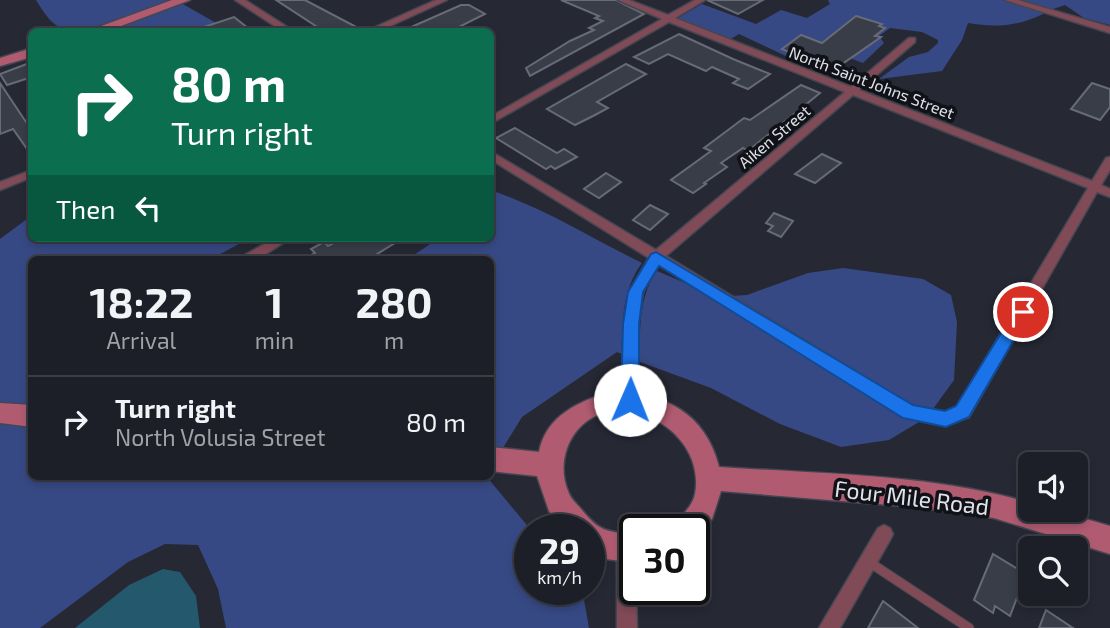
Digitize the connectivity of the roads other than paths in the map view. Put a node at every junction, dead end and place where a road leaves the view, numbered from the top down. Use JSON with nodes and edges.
{"nodes":[{"id":1,"x":184,"y":0,"type":"edge"},
{"id":2,"x":239,"y":0,"type":"edge"},
{"id":3,"x":443,"y":0,"type":"edge"},
{"id":4,"x":622,"y":0,"type":"edge"},
{"id":5,"x":701,"y":0,"type":"edge"},
{"id":6,"x":1009,"y":0,"type":"edge"},
{"id":7,"x":668,"y":19,"type":"junction"},
{"id":8,"x":103,"y":28,"type":"edge"},
{"id":9,"x":284,"y":28,"type":"edge"},
{"id":10,"x":377,"y":28,"type":"edge"},
{"id":11,"x":1110,"y":30,"type":"edge"},
{"id":12,"x":912,"y":40,"type":"dead end"},
{"id":13,"x":28,"y":53,"type":"edge"},
{"id":14,"x":0,"y":62,"type":"edge"},
{"id":15,"x":852,"y":91,"type":"junction"},
{"id":16,"x":494,"y":119,"type":"edge"},
{"id":17,"x":494,"y":157,"type":"edge"},
{"id":18,"x":1110,"y":160,"type":"edge"},
{"id":19,"x":28,"y":175,"type":"edge"},
{"id":20,"x":0,"y":187,"type":"edge"},
{"id":21,"x":1096,"y":188,"type":"junction"},
{"id":22,"x":1110,"y":193,"type":"edge"},
{"id":23,"x":278,"y":242,"type":"edge"},
{"id":24,"x":253,"y":256,"type":"edge"},
{"id":25,"x":656,"y":257,"type":"junction"},
{"id":26,"x":630,"y":400,"type":"junction"},
{"id":27,"x":0,"y":413,"type":"edge"},
{"id":28,"x":28,"y":416,"type":"edge"},
{"id":29,"x":494,"y":459,"type":"edge"},
{"id":30,"x":548,"y":465,"type":"junction"},
{"id":31,"x":709,"y":478,"type":"junction"},
{"id":32,"x":565,"y":514,"type":"edge"},
{"id":33,"x":700,"y":514,"type":"edge"},
{"id":34,"x":884,"y":534,"type":"dead end"},
{"id":35,"x":1110,"y":540,"type":"edge"},
{"id":36,"x":868,"y":561,"type":"junction"},
{"id":37,"x":627,"y":605,"type":"edge"},
{"id":38,"x":626,"y":628,"type":"edge"},
{"id":39,"x":829,"y":628,"type":"edge"},
{"id":40,"x":969,"y":628,"type":"edge"}],
"edges":[{"from":1,"to":8,"type":"street"},
{"from":2,"to":9,"type":"street"},
{"from":3,"to":10,"type":"street"},
{"from":4,"to":7,"type":"street","name":"North Saint Johns Street"},
{"from":5,"to":7,"type":"street"},
{"from":6,"to":11,"type":"street"},
{"from":7,"to":15,"type":"street","name":"North Saint Johns Street"},
{"from":7,"to":16,"type":"street"},
{"from":12,"to":15,"type":"street","name":"Aiken Street"},
{"from":13,"to":14,"type":"street"},
{"from":15,"to":21,"type":"street","name":"North Saint Johns Street"},
{"from":15,"to":25,"type":"street","name":"Aiken Street"},
{"from":17,"to":25,"type":"street"},
{"from":18,"to":21,"type":"street"},
{"from":19,"to":20,"type":"street"},
{"from":21,"to":22,"type":"street","name":"North Saint Johns Street"},
{"from":21,"to":25,"type":"street"},
{"from":23,"to":24,"type":"street"},
{"from":25,"to":26,"type":"street","name":"Aiken Street"},
{"from":26,"to":30,"type":"street"},
{"from":26,"to":31,"type":"street"},
{"from":27,"to":28,"type":"street"},
{"from":29,"to":30,"type":"street"},
{"from":30,"to":32,"type":"street"},
{"from":31,"to":33,"type":"street"},
{"from":31,"to":35,"type":"street","name":"Four Mile Road"},
{"from":34,"to":36,"type":"street"},
{"from":36,"to":39,"type":"street"},
{"from":36,"to":40,"type":"lane"},
{"from":37,"to":38,"type":"street"}]}
